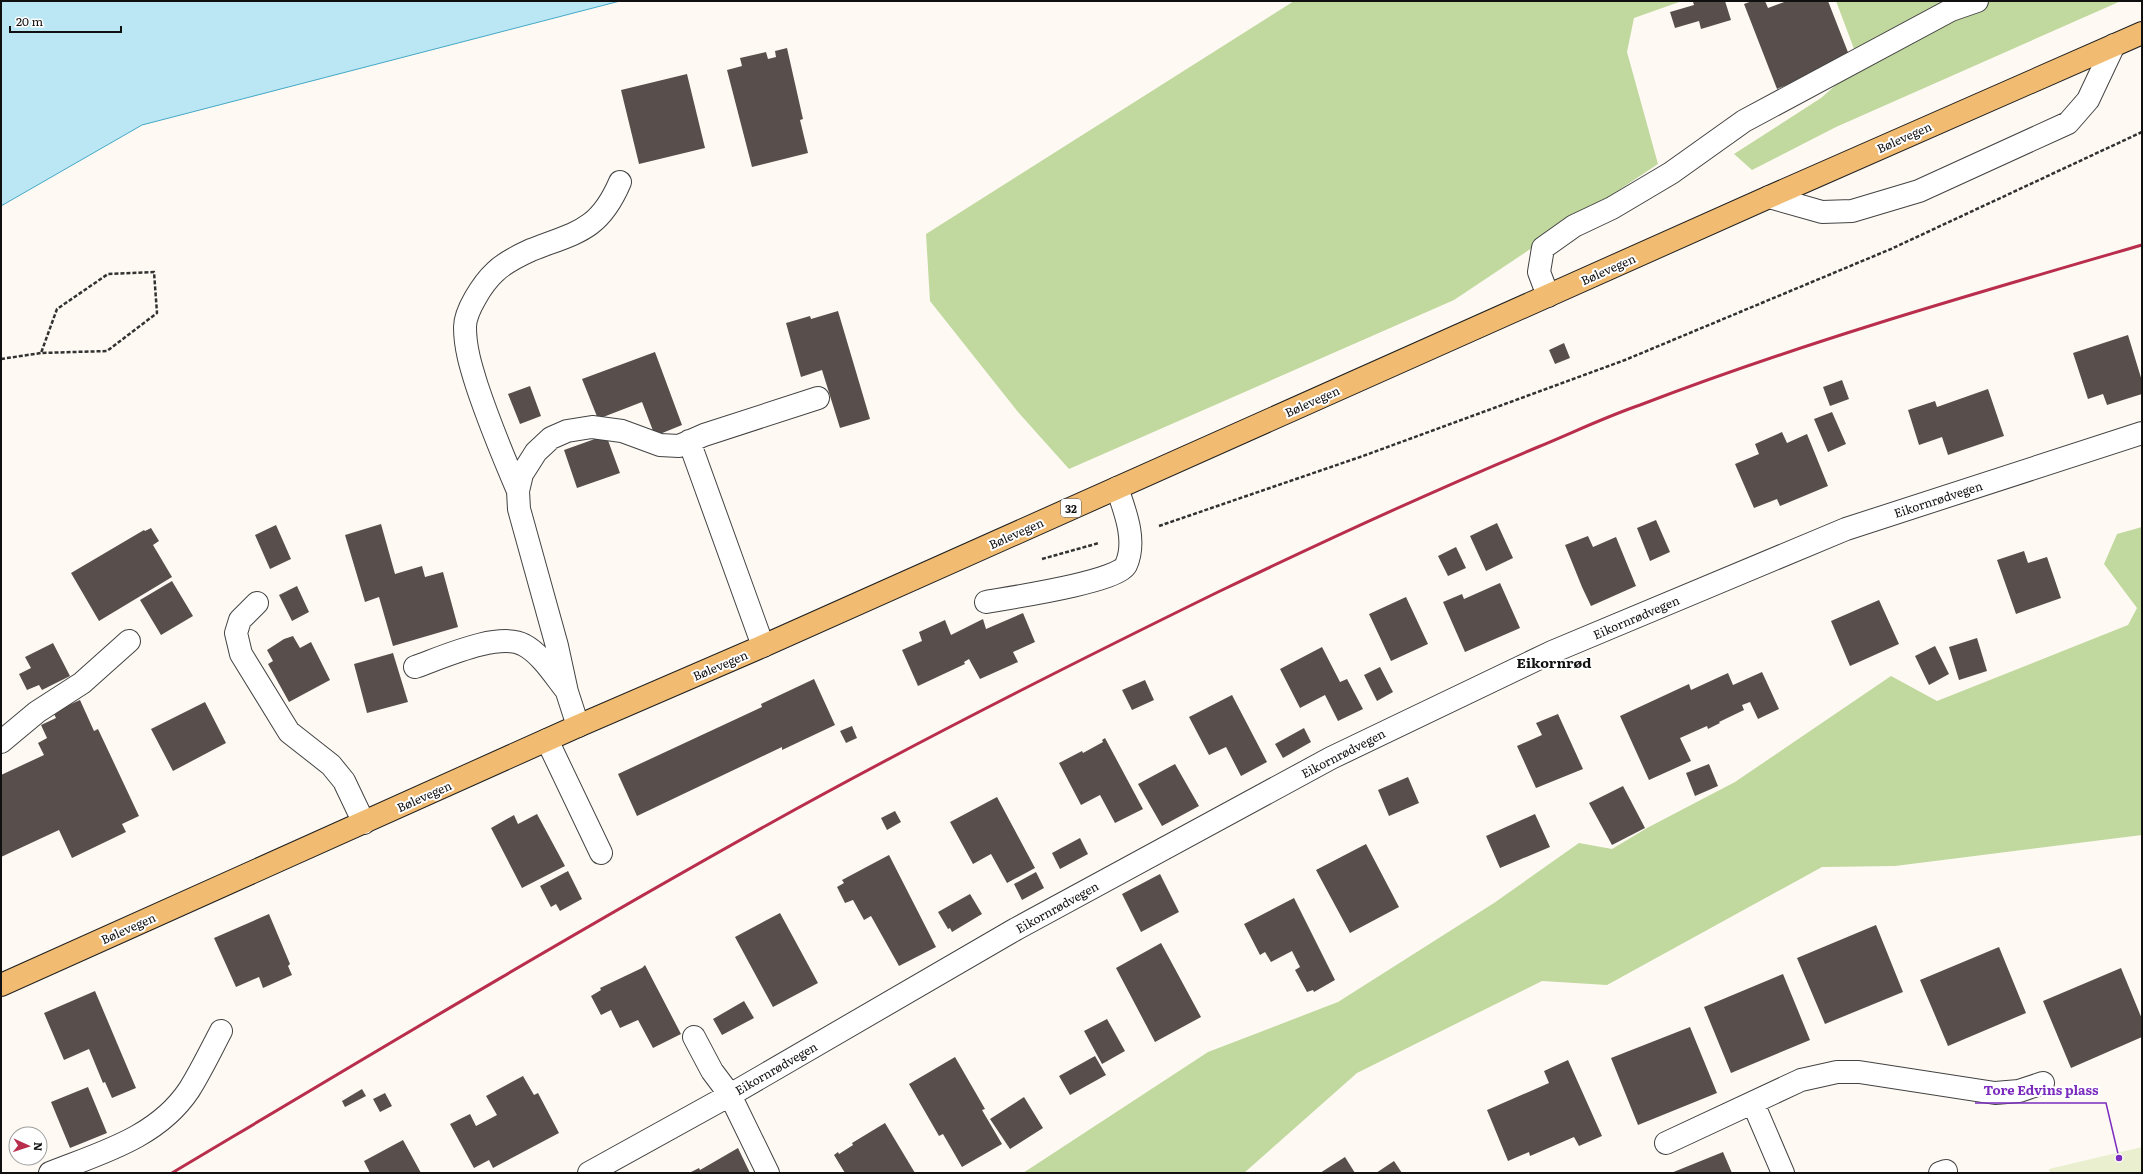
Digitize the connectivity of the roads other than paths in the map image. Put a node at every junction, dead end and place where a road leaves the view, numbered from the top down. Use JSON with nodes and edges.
{"nodes":[{"id":1,"x":1977,"y":1,"type":"edge"},
{"id":2,"x":2142,"y":33,"type":"edge"},
{"id":3,"x":2114,"y":45,"type":"junction"},
{"id":4,"x":620,"y":182,"type":"dead end"},
{"id":5,"x":1769,"y":197,"type":"junction"},
{"id":6,"x":1548,"y":296,"type":"junction"},
{"id":7,"x":818,"y":398,"type":"dead end"},
{"id":8,"x":2142,"y":433,"type":"edge"},
{"id":9,"x":689,"y":442,"type":"junction"},
{"id":10,"x":1117,"y":488,"type":"junction"},
{"id":11,"x":518,"y":490,"type":"junction"},
{"id":12,"x":986,"y":602,"type":"dead end"},
{"id":13,"x":257,"y":603,"type":"dead end"},
{"id":14,"x":129,"y":642,"type":"dead end"},
{"id":15,"x":763,"y":646,"type":"junction"},
{"id":16,"x":415,"y":667,"type":"dead end"},
{"id":17,"x":567,"y":692,"type":"junction"},
{"id":18,"x":578,"y":726,"type":"junction"},
{"id":19,"x":547,"y":740,"type":"junction"},
{"id":20,"x":1,"y":742,"type":"edge"},
{"id":21,"x":364,"y":823,"type":"junction"},
{"id":22,"x":601,"y":853,"type":"dead end"},
{"id":23,"x":1,"y":985,"type":"edge"},
{"id":24,"x":221,"y":1031,"type":"dead end"},
{"id":25,"x":694,"y":1037,"type":"dead end"},
{"id":26,"x":2042,"y":1083,"type":"dead end"},
{"id":27,"x":730,"y":1095,"type":"junction"},
{"id":28,"x":1753,"y":1103,"type":"junction"},
{"id":29,"x":1666,"y":1143,"type":"dead end"},
{"id":30,"x":50,"y":1173,"type":"edge"},
{"id":31,"x":589,"y":1173,"type":"edge"},
{"id":32,"x":768,"y":1173,"type":"edge"},
{"id":33,"x":1783,"y":1173,"type":"edge"}],
"edges":[{"from":1,"to":6,"type":"street"},
{"from":2,"to":3,"type":"main road","name":"Bølevegen","number":"32"},
{"from":3,"to":5,"type":"main road","name":"Bølevegen","number":"32"},
{"from":3,"to":5,"type":"street"},
{"from":4,"to":11,"type":"street"},
{"from":5,"to":6,"type":"main road","name":"Bølevegen","number":"32"},
{"from":6,"to":10,"type":"main road","name":"Bølevegen","number":"32"},
{"from":7,"to":9,"type":"street"},
{"from":8,"to":27,"type":"street","name":"Eikornrødvegen"},
{"from":9,"to":11,"type":"street"},
{"from":9,"to":15,"type":"street"},
{"from":10,"to":12,"type":"street"},
{"from":10,"to":15,"type":"main road","name":"Bølevegen","number":"32"},
{"from":11,"to":17,"type":"street"},
{"from":13,"to":21,"type":"street"},
{"from":14,"to":20,"type":"street"},
{"from":15,"to":18,"type":"main road","name":"Bølevegen","number":"32"},
{"from":16,"to":17,"type":"street"},
{"from":17,"to":18,"type":"street"},
{"from":18,"to":19,"type":"main road","name":"Bølevegen","number":"32"},
{"from":19,"to":21,"type":"main road","name":"Bølevegen","number":"32"},
{"from":19,"to":22,"type":"street"},
{"from":21,"to":23,"type":"main road","name":"Bølevegen","number":"32"},
{"from":24,"to":30,"type":"street"},
{"from":25,"to":27,"type":"street"},
{"from":26,"to":28,"type":"street"},
{"from":27,"to":31,"type":"street","name":"Eikornrødvegen"},
{"from":27,"to":32,"type":"street"},
{"from":28,"to":29,"type":"street"},
{"from":28,"to":33,"type":"street"}]}
